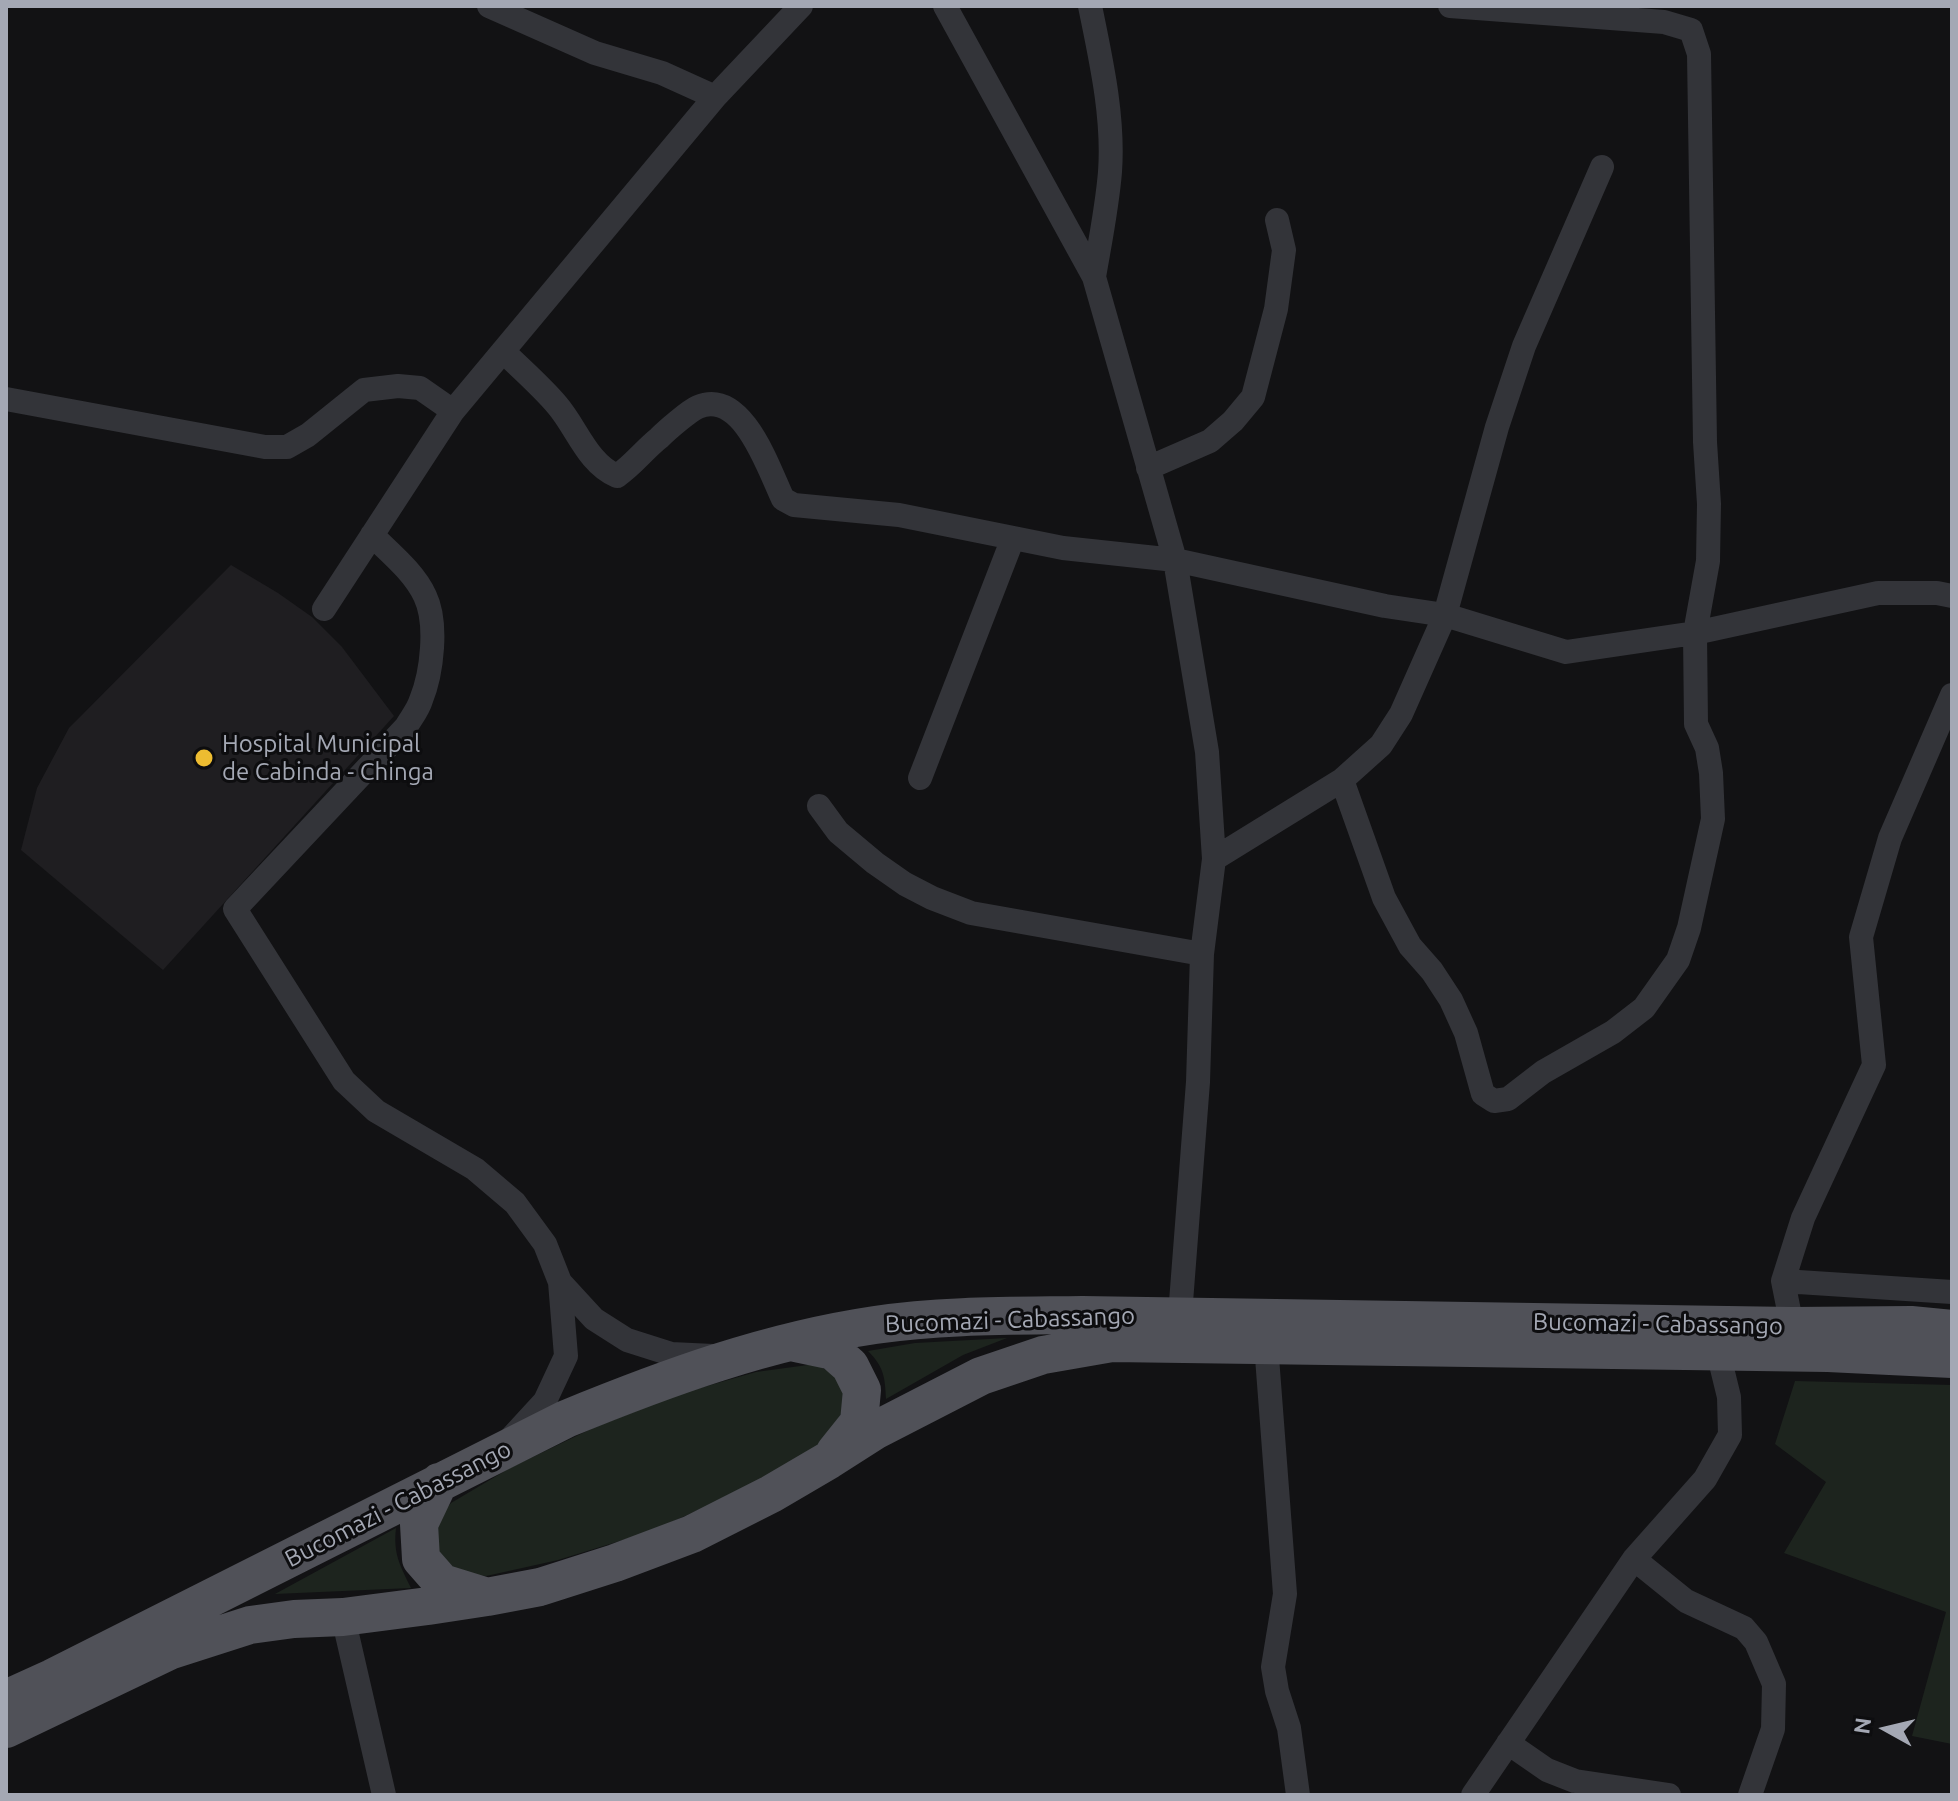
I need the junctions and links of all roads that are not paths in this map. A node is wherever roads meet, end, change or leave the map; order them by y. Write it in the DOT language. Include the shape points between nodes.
graph roads {
  1 [pos="489,6"];
  2 [pos="801,6"];
  3 [pos="945,6"];
  4 [pos="1090,6"];
  5 [pos="1450,6"];
  6 [pos="1479,8"];
  7 [pos="715,97"];
  8 [pos="1602,167"];
  9 [pos="1277,220"];
  10 [pos="1094,277"];
  11 [pos="503,351"];
  12 [pos="6,399"];
  13 [pos="453,411"];
  14 [pos="1148,468"];
  15 [pos="372,535"];
  16 [pos="1013,538"];
  17 [pos="1175,560"];
  18 [pos="1952,596"];
  19 [pos="324,609"];
  20 [pos="1445,615"];
  21 [pos="1695,633"];
  22 [pos="1952,695"];
  23 [pos="920,778"];
  24 [pos="1342,780"];
  25 [pos="819,806"];
  26 [pos="1214,859"];
  27 [pos="1202,954"];
  28 [pos="1783,1281"];
  29 [pos="560,1282"];
  30 [pos="1952,1292"];
  31 [pos="1180,1315"];
  32 [pos="1792,1326"];
  33 [pos="1952,1329"];
  34 [pos="792,1342"];
  35 [pos="1266,1344"];
  36 [pos="1718,1352"];
  37 [pos="731,1357"];
  38 [pos="1952,1359"];
  39 [pos="498,1453"];
  40 [pos="829,1460"];
  41 [pos="439,1482"];
  42 [pos="1634,1559"];
  43 [pos="487,1597"];
  44 [pos="343,1617"];
  45 [pos="6,1699"];
  46 [pos="6,1729"];
  47 [pos="1508,1743"];
  48 [pos="384,1795"];
  49 [pos="1298,1795"];
  50 [pos="1473,1795"];
  51 [pos="1669,1795"];
  52 [pos="1750,1795"];
  1 -- 7 [label="street" via="595,53 662,73"];
  2 -- 7 [label="street"];
  3 -- 10 [label="street"];
  4 -- 10 [label="street" via="1105,84 1110,169"];
  5 -- 6 [label="street"];
  6 -- 21 [label="street" via="1664,22 1691,30 1699,54 1709,504 1708,561"];
  7 -- 11 [label="street"];
  8 -- 20 [label="street" via="1524,346"];
  9 -- 14 [label="street" via="1284,250 1276,309 1253,397 1210,441"];
  10 -- 14 [label="street"];
  11 -- 13 [label="street"];
  11 -- 16 [label="street" via="558,405 592,457 617,476 698,407 715,404 752,431 783,499 794,505 899,515"];
  12 -- 13 [label="street" via="265,447 287,447 308,435 364,390 420,388"];
  13 -- 15 [label="street"];
  14 -- 17 [label="street"];
  15 -- 19 [label="street"];
  15 -- 29 [label="street" via="425,596 432,649 420,704 406,727 235,909 344,1081 376,1111 475,1169 515,1203 545,1244"];
  16 -- 17 [label="street"];
  16 -- 23 [label="street"];
  17 -- 20 [label="street"];
  17 -- 26 [label="street" via="1207,752"];
  18 -- 21 [label="street" via="1878,593"];
  20 -- 21 [label="street" via="1566,652"];
  20 -- 24 [label="street" via="1401,714 1381,745"];
  21 -- 24 [label="street" via="1696,724 1707,748 1713,819 1678,960 1644,1008 1508,1099 1494,1101 1483,1094 1451,1000 1410,946 1384,898"];
  22 -- 28 [label="street" via="1890,838 1861,937 1874,1065 1803,1218"];
  24 -- 26 [label="street"];
  25 -- 27 [label="street" via="838,832 875,863 918,891 971,913"];
  26 -- 27 [label="street"];
  27 -- 31 [label="street"];
  28 -- 30 [label="street"];
  28 -- 32 [label="street"];
  29 -- 37 [label="street" via="594,1319 627,1340 671,1354"];
  29 -- 39 [label="street" via="566,1356 545,1401"];
  31 -- 32 [label="main road, Bucomazi - Cabassango"];
  31 -- 34 [label="main road, Bucomazi - Cabassango" via="976,1316 875,1325"];
  32 -- 33 [label="main road, Bucomazi - Cabassango"];
  34 -- 37 [label="main road, Bucomazi - Cabassango"];
  34 -- 40 [label="main road" via="833,1351 850,1366 862,1390 859,1422"];
  35 -- 36 [label="main road, Bucomazi - Cabassango"];
  35 -- 40 [label="main road, Bucomazi - Cabassango" via="1112,1343 1043,1355 981,1376"];
  35 -- 49 [label="street" via="1285,1594 1273,1667 1289,1728"];
  36 -- 38 [label="main road, Bucomazi - Cabassango"];
  36 -- 42 [label="street" via="1729,1397 1730,1435 1705,1479"];
  37 -- 39 [label="main road, Bucomazi - Cabassango" via="621,1396"];
  39 -- 41 [label="main road, Bucomazi - Cabassango"];
  40 -- 43 [label="main road, Bucomazi - Cabassango" via="692,1534 555,1582"];
  41 -- 43 [label="main road" via="419,1524 421,1559 442,1583"];
  41 -- 45 [label="main road, Bucomazi - Cabassango"];
  42 -- 47 [label="street"];
  42 -- 52 [label="street" via="1686,1601 1744,1628 1756,1642 1774,1684 1773,1729"];
  43 -- 44 [label="main road, Bucomazi - Cabassango"];
  44 -- 46 [label="main road, Bucomazi - Cabassango" via="250,1625 211,1636"];
  44 -- 48 [label="street"];
  47 -- 50 [label="street"];
  47 -- 51 [label="street" via="1547,1770 1575,1781"];
}
